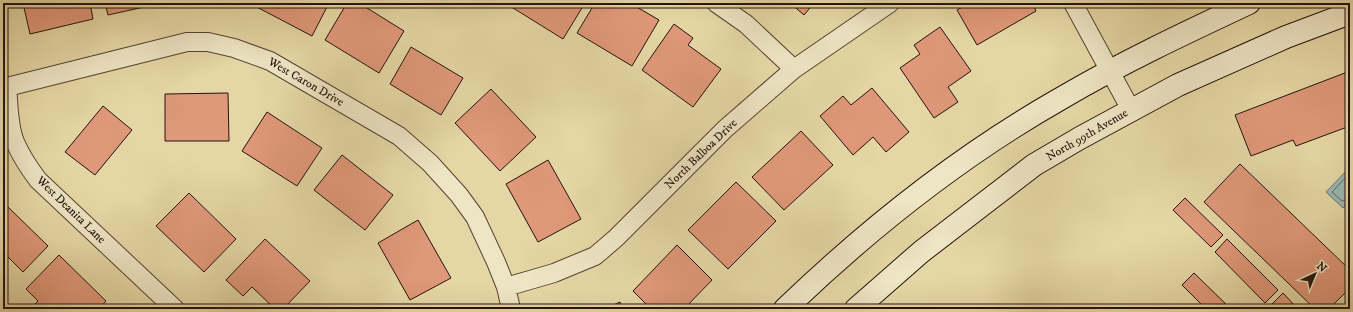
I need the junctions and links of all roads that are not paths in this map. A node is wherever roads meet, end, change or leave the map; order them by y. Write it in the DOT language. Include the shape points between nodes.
graph roads {
  1 [pos="716,3"];
  2 [pos="890,3"];
  3 [pos="1073,3"];
  4 [pos="1249,3"];
  5 [pos="1350,13"];
  6 [pos="794,69"];
  7 [pos="1110,71"];
  8 [pos="5,87"];
  9 [pos="1131,110"];
  10 [pos="506,288"];
  11 [pos="176,309"];
  12 [pos="511,309"];
  13 [pos="785,309"];
  14 [pos="856,309"];
  1 -- 6 [label="street" via="746,24"];
  2 -- 6 [label="street, North Balboa Drive"];
  3 -- 7 [label="street"];
  4 -- 7 [label="main road"];
  5 -- 9 [label="main road, North 99th Avenue" via="1286,37 1178,85"];
  6 -- 10 [label="street, North Balboa Drive" via="725,129 595,256 554,273"];
  7 -- 9 [label="street"];
  7 -- 13 [label="main road" via="1010,130 900,207 818,277"];
  8 -- 10 [label="street, West Caron Drive" via="187,42 208,42 270,61 399,136 430,163 475,217"];
  8 -- 11 [label="street, West Deanita Lane" via="15,141 25,162 38,180"];
  9 -- 14 [label="main road, North 99th Avenue" via="1034,166 921,252"];
  10 -- 12 [label="street, West Caron Drive"];
}
